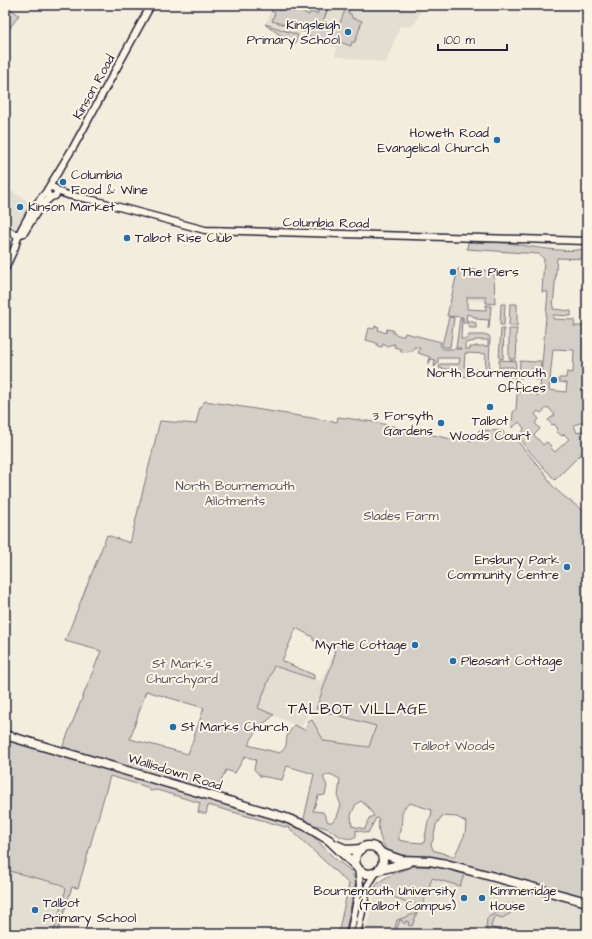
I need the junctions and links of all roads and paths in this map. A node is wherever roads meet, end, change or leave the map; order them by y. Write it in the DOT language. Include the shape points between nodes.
graph roads {
  1 [pos="151,5"];
  2 [pos="52,192"];
  3 [pos="5,229"];
  4 [pos="18,236"];
  5 [pos="587,241"];
  6 [pos="5,269"];
  7 [pos="5,735"];
  8 [pos="334,844"];
  9 [pos="361,849"];
  10 [pos="381,853"];
  11 [pos="413,862"];
  12 [pos="358,868"];
  13 [pos="378,870"];
  14 [pos="587,902"];
  15 [pos="350,934"];
  16 [pos="357,934"];
  1 -- 2 [label="street, Kinson Road" via="55,179"];
  2 -- 4 [label="street" via="33,208"];
  2 -- 5 [label="street, Columbia Road" via="93,200 205,230"];
  3 -- 4 [label="street"];
  4 -- 6 [label="street"];
  7 -- 8 [label="main road, Wallisdown Road" via="283,817 313,830"];
  8 -- 9 [label="main road, Wallisdown Road" via="348,850"];
  8 -- 12 [label="main road, Wallisdown Road"];
  9 -- 10 [label="main road" via="371,846"];
  9 -- 12 [label="main road" via="356,857"];
  10 -- 11 [label="main road"];
  10 -- 13 [label="main road" via="383,862"];
  11 -- 13 [label="main road"];
  11 -- 14 [label="main road" via="430,861 446,864"];
  12 -- 13 [label="main road" via="367,874"];
  12 -- 15 [label="street" via="360,885"];
  13 -- 16 [label="street" via="368,885"];
}
